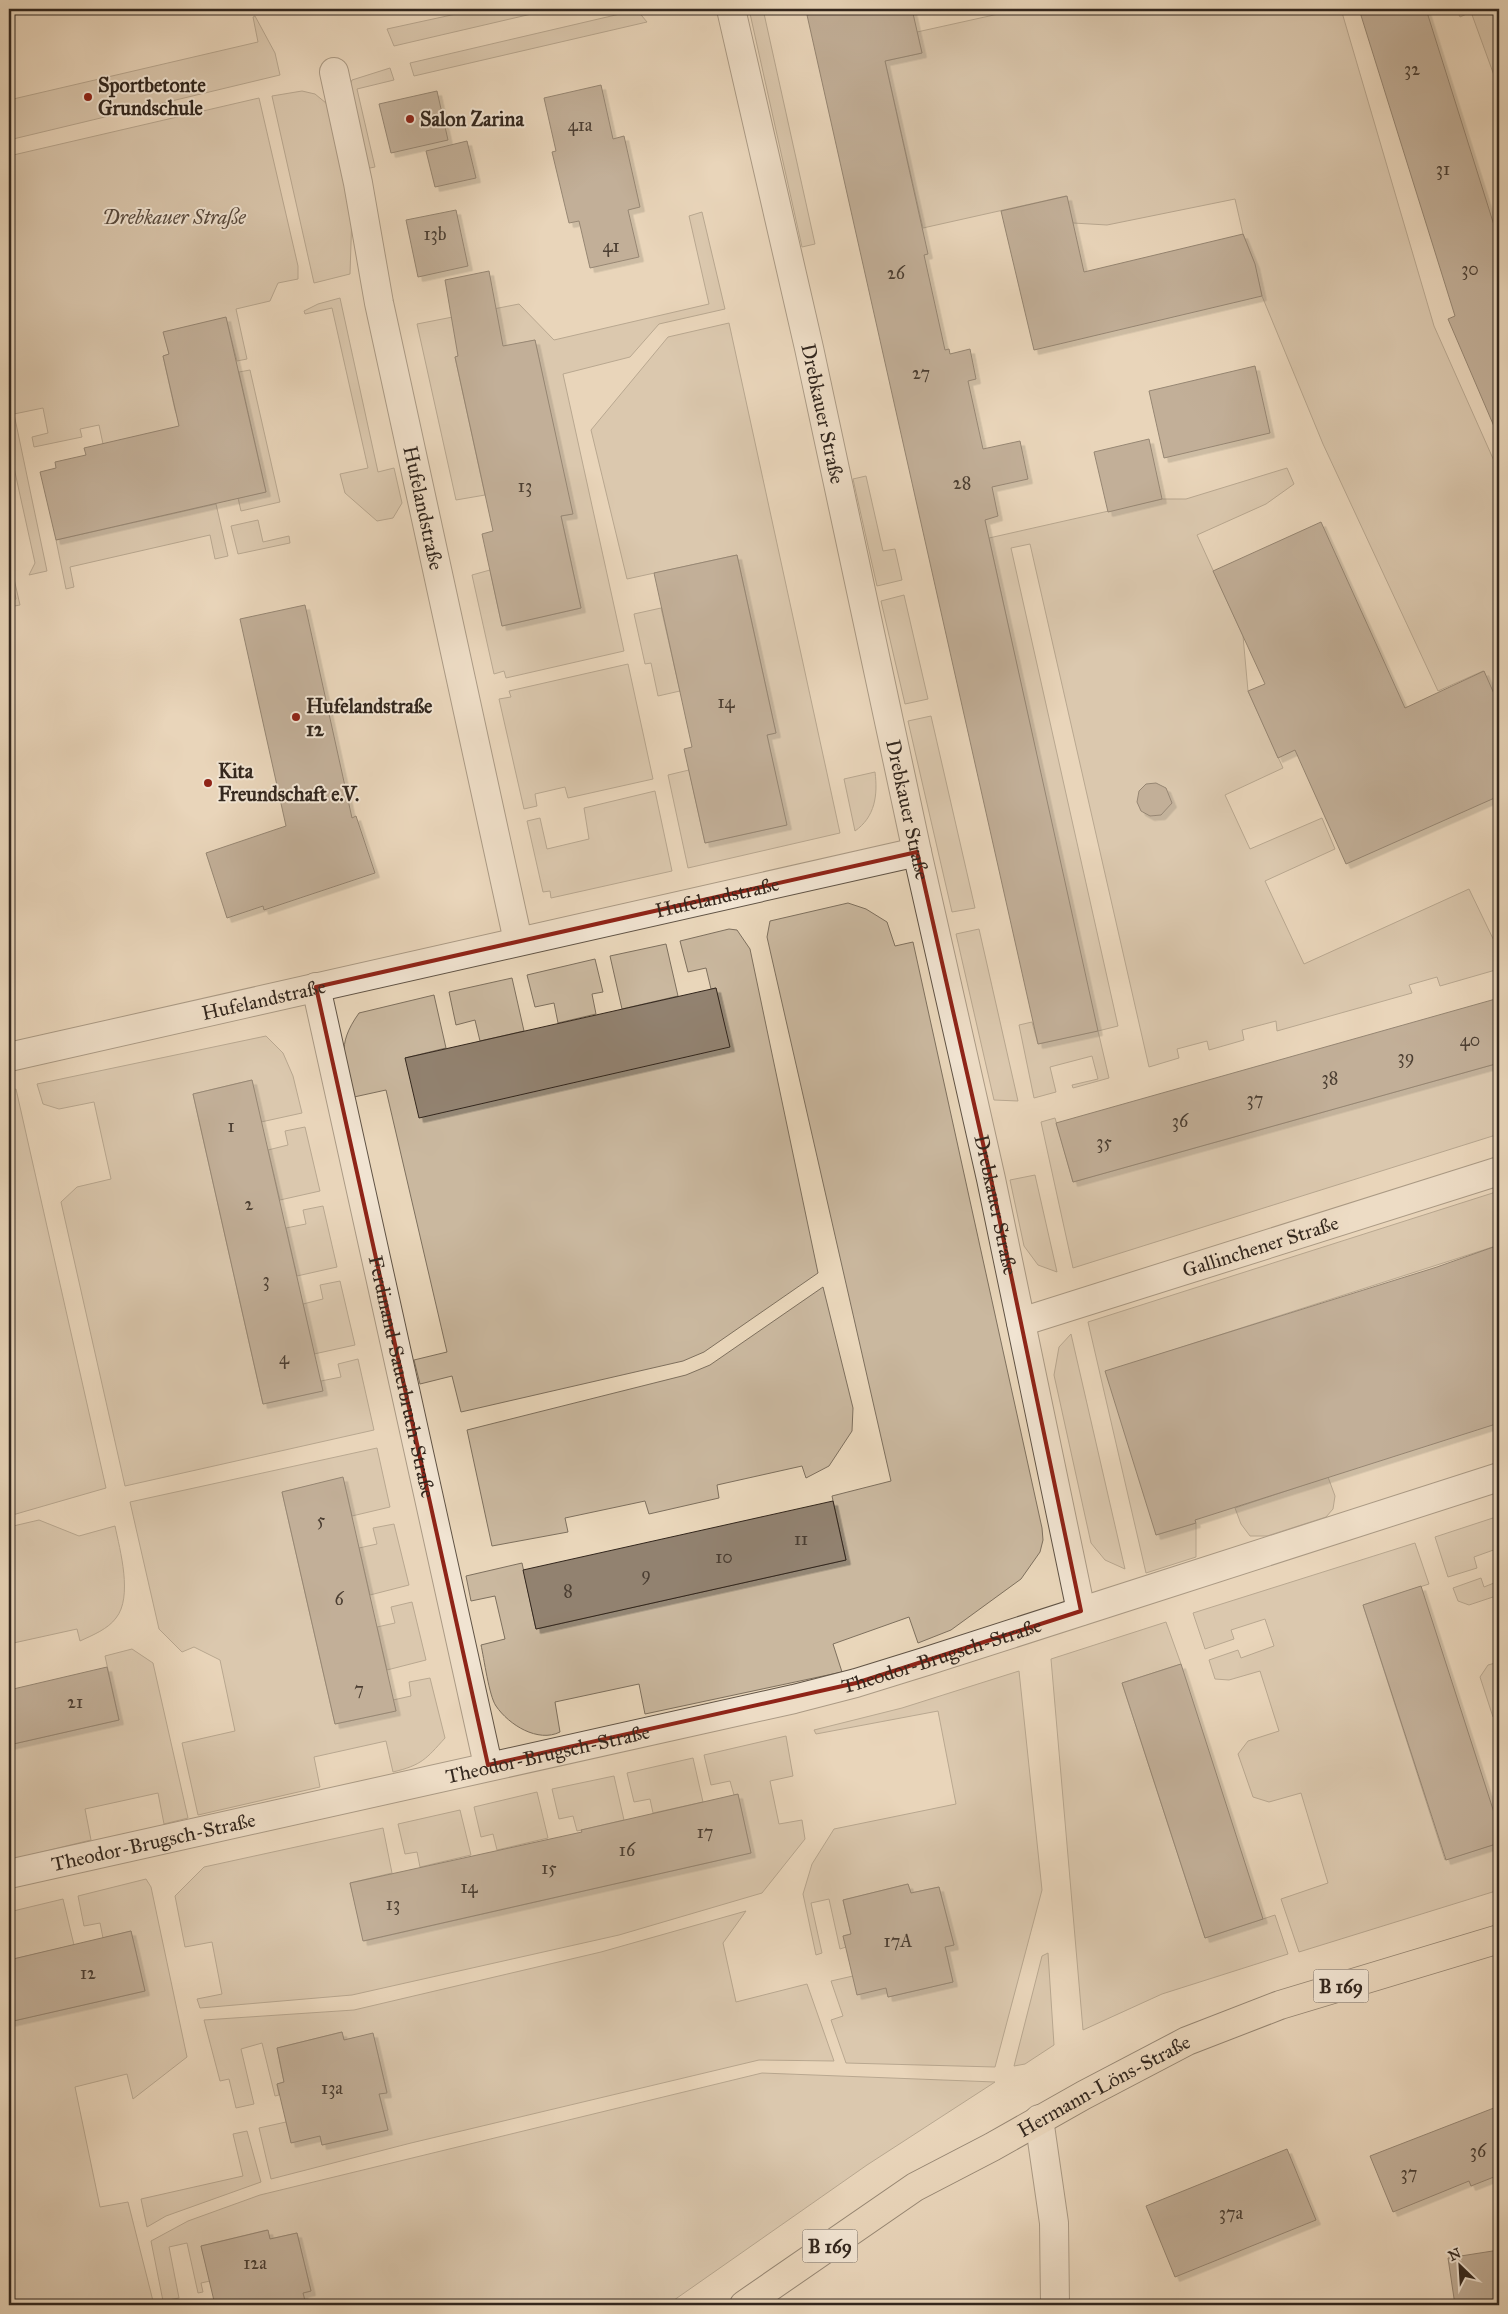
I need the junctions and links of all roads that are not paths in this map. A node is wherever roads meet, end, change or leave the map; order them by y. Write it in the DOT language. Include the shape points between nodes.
graph roads {
  1 [pos="731,9"];
  2 [pos="334,72"];
  3 [pos="917,852"];
  4 [pos="518,941"];
  5 [pos="316,988"];
  6 [pos="9,1057"];
  7 [pos="1499,1171"];
  8 [pos="1021,1322"];
  9 [pos="1499,1477"];
  10 [pos="1080,1611"];
  11 [pos="488,1765"];
  12 [pos="9,1874"];
  13 [pos="1499,1939"];
  14 [pos="1039,2119"];
  15 [pos="744,2305"];
  16 [pos="1055,2305"];
  1 -- 3 [label="street, Drebkauer Straße" via="809,348"];
  2 -- 4 [label="street, Hufelandstraße" via="364,211 374,279"];
  3 -- 4 [label="street, Hufelandstraße"];
  3 -- 8 [label="street, Drebkauer Straße"];
  4 -- 5 [label="street, Hufelandstraße"];
  5 -- 6 [label="street, Hufelandstraße"];
  5 -- 11 [label="street, Ferdinand-Sauerbruch-Straße"];
  7 -- 8 [label="street, Gallinchener Straße"];
  8 -- 10 [label="street, Drebkauer Straße"];
  9 -- 10 [label="street"];
  10 -- 11 [label="street, Theodor-Brugsch-Straße" via="856,1683"];
  11 -- 12 [label="street, Theodor-Brugsch-Straße"];
  13 -- 14 [label="main road, Hermann-Löns-Straße / B 169" via="1280,2005 1186,2042"];
  14 -- 15 [label="main road, Hermann-Löns-Straße / B 169" via="992,2148 916,2187"];
  14 -- 16 [label="street" via="1054,2223"];
}
